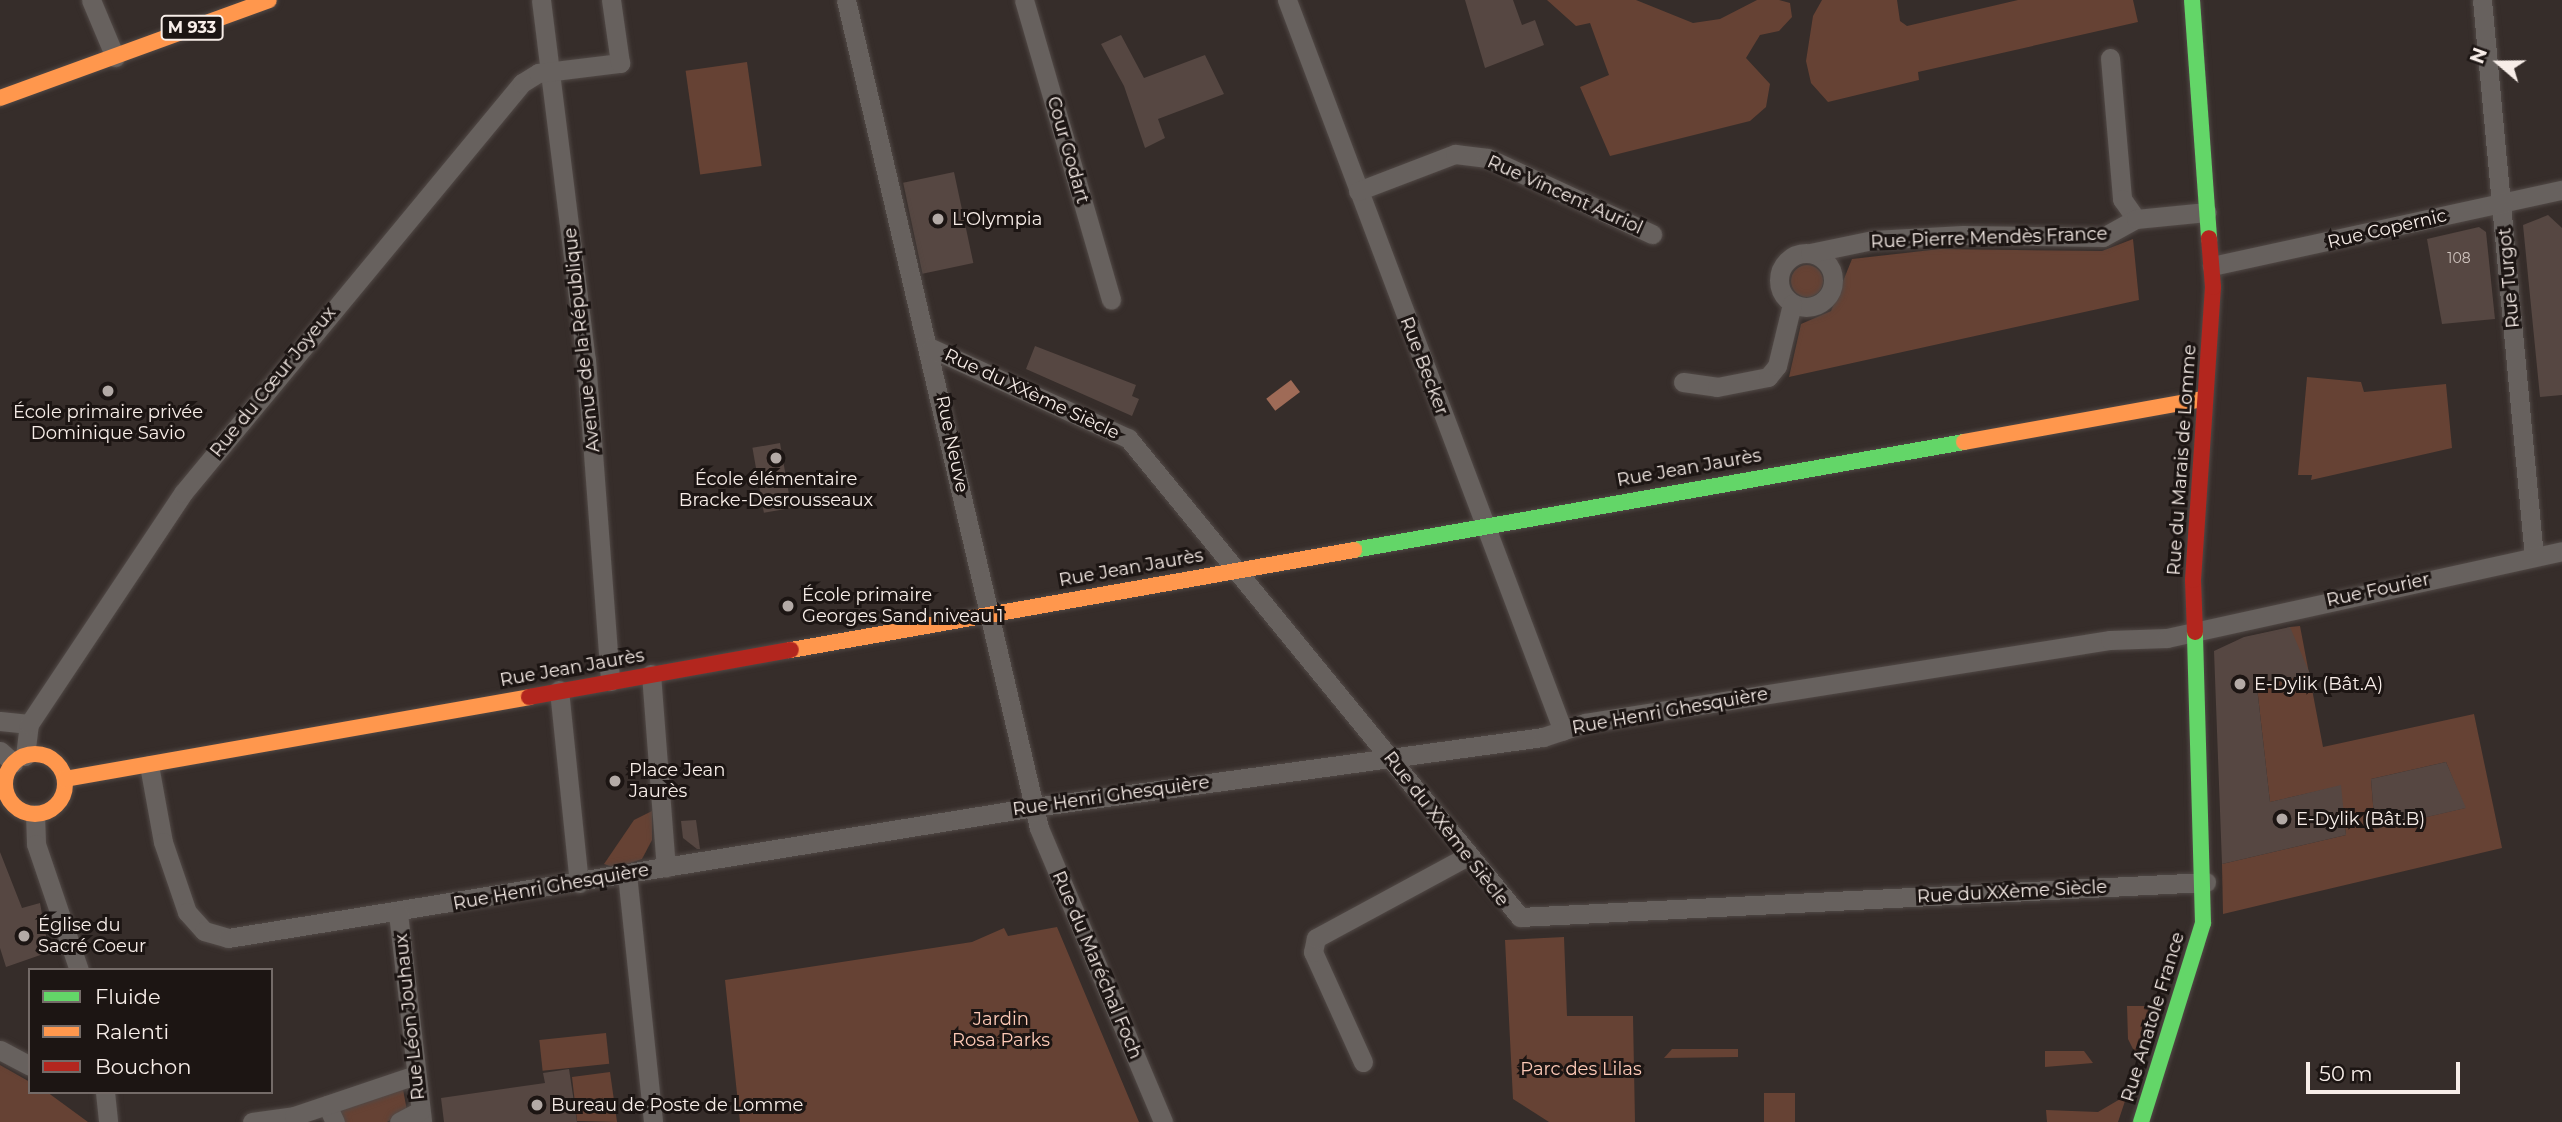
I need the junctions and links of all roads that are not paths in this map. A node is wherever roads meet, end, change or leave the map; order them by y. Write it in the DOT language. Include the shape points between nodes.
graph roads {
  1 [pos="91,0"];
  2 [pos="268,0"];
  3 [pos="541,0"];
  4 [pos="611,0"];
  5 [pos="846,0"];
  6 [pos="1024,0"];
  7 [pos="1287,0"];
  8 [pos="2192,0"];
  9 [pos="2482,0"];
  10 [pos="115,57"];
  11 [pos="2110,58"];
  12 [pos="550,72"];
  13 [pos="0,99"];
  14 [pos="2562,190"];
  15 [pos="1357,191"];
  16 [pos="2502,203"];
  17 [pos="2207,212"];
  18 [pos="2136,219"];
  19 [pos="1652,234"];
  20 [pos="1810,253"];
  21 [pos="2212,265"];
  22 [pos="1111,300"];
  23 [pos="1792,304"];
  24 [pos="931,348"];
  25 [pos="1683,382"];
  26 [pos="2204,399"];
  27 [pos="1484,524"];
  28 [pos="2562,551"];
  29 [pos="2534,557"];
  30 [pos="1238,569"];
  31 [pos="989,613"];
  32 [pos="2195,632"];
  33 [pos="651,674"];
  34 [pos="610,681"];
  35 [pos="559,690"];
  36 [pos="0,721"];
  37 [pos="29,724"];
  38 [pos="1563,731"];
  39 [pos="1388,756"];
  40 [pos="13,757"];
  41 [pos="149,765"];
  42 [pos="65,779"];
  43 [pos="3,791"];
  44 [pos="1034,807"];
  45 [pos="35,814"];
  46 [pos="1466,857"];
  47 [pos="666,867"];
  48 [pos="627,874"];
  49 [pos="2206,882"];
  50 [pos="579,883"];
  51 [pos="398,913"];
  52 [pos="2203,923"];
  53 [pos="78,968"];
  54 [pos="0,1050"];
  55 [pos="1363,1062"];
  56 [pos="28,1065"];
  57 [pos="416,1075"];
  58 [pos="105,1094"];
  59 [pos="331,1113"];
  60 [pos="421,1116"];
  61 [pos="108,1122"];
  62 [pos="252,1122"];
  63 [pos="398,1122"];
  64 [pos="653,1122"];
  65 [pos="1163,1122"];
  66 [pos="2141,1122"];
  1 -- 10 [label="street"];
  2 -- 10 [label="street, M 933"];
  3 -- 12 [label="street, Avenue de la République"];
  4 -- 12 [label="street, Rue du Cœur Joyeux" via="620,63"];
  5 -- 24 [label="street, Rue Neuve" via="913,301"];
  6 -- 22 [label="street, Cour Godart"];
  7 -- 15 [label="street, Rue Becker"];
  8 -- 17 [label="street, Rue du Marais de Lomme"];
  9 -- 16 [label="street, Rue Turgot"];
  10 -- 13 [label="street, M 933"];
  11 -- 18 [label="street" via="2122,199"];
  12 -- 34 [label="street, Avenue de la République" via="589,387"];
  12 -- 37 [label="street, Rue du Cœur Joyeux" via="522,83 194,477"];
  14 -- 16 [label="street, Rue Copernic"];
  15 -- 19 [label="street, Rue Vincent Auriol" via="1455,153 1488,158"];
  15 -- 27 [label="street, Rue Becker"];
  16 -- 21 [label="street, Rue Copernic"];
  16 -- 29 [label="street, Rue Turgot"];
  17 -- 18 [label="street, Rue Pierre Mendès France"];
  17 -- 21 [label="street, Rue du Marais de Lomme"];
  18 -- 20 [label="street, Rue Pierre Mendès France" via="2103,237 1950,235 1872,240"];
  20 -- 23 [label="street, Rue Pierre Mendès France" via="1792,257 1780,271 1780,290"];
  20 -- 23 [label="street" via="1825,261 1833,285 1818,305"];
  21 -- 26 [label="street, Rue du Marais de Lomme"];
  23 -- 25 [label="street" via="1777,366 1769,377 1717,387"];
  24 -- 30 [label="street, Rue du XXème Siècle" via="1128,438"];
  24 -- 31 [label="street, Rue Neuve"];
  26 -- 27 [label="street, Rue Jean Jaurès"];
  26 -- 32 [label="street, Rue du Marais de Lomme" via="2194,527"];
  27 -- 30 [label="street, Rue Jean Jaurès"];
  27 -- 38 [label="street, Rue Becker"];
  28 -- 29 [label="street, Rue Fourier"];
  29 -- 32 [label="street, Rue Fourier"];
  30 -- 31 [label="street, Rue Jean Jaurès"];
  30 -- 39 [label="street, Rue du XXème Siècle"];
  31 -- 33 [label="street, Rue Jean Jaurès"];
  31 -- 44 [label="street, Rue Neuve"];
  32 -- 38 [label="street, Rue Henri Ghesquière" via="2096,642 1585,723"];
  32 -- 49 [label="street, Rue du Marais de Lomme"];
  33 -- 34 [label="street, Rue Jean Jaurès"];
  33 -- 47 [label="street"];
  34 -- 35 [label="street, Rue Jean Jaurès"];
  35 -- 41 [label="street, Rue Jean Jaurès"];
  35 -- 50 [label="street"];
  36 -- 37 [label="street"];
  37 -- 40 [label="street, Rue du Cœur Joyeux"];
  38 -- 39 [label="street, Rue Henri Ghesquière"];
  39 -- 44 [label="street, Rue Henri Ghesquière"];
  39 -- 46 [label="street, Rue du XXème Siècle"];
  40 -- 42 [label="street" via="51,758"];
  40 -- 43 [label="street"];
  41 -- 42 [label="street, Rue Jean Jaurès"];
  41 -- 51 [label="street, Rue Henri Ghesquière" via="183,904 204,931 228,938"];
  42 -- 45 [label="street" via="59,801"];
  43 -- 45 [label="street" via="17,807"];
  44 -- 47 [label="street, Rue Henri Ghesquière"];
  44 -- 65 [label="street, Rue du Maréchal Foch"];
  45 -- 53 [label="street" via="36,844"];
  46 -- 49 [label="street, Rue du XXème Siècle" via="1513,913 1529,919"];
  46 -- 55 [label="street" via="1316,938 1313,952"];
  47 -- 48 [label="street, Rue Henri Ghesquière"];
  48 -- 50 [label="street, Rue Henri Ghesquière"];
  48 -- 64 [label="street"];
  49 -- 52 [label="street, Rue du Marais de Lomme"];
  50 -- 51 [label="street, Rue Henri Ghesquière"];
  51 -- 57 [label="street, Rue Léon Jouhaux"];
  52 -- 66 [label="street, Rue Anatole France"];
  54 -- 56 [label="street"];
  57 -- 59 [label="street"];
  57 -- 60 [label="street, Rue Léon Jouhaux"];
  58 -- 61 [label="street"];
  59 -- 62 [label="street"];
  60 -- 63 [label="street"];
}
